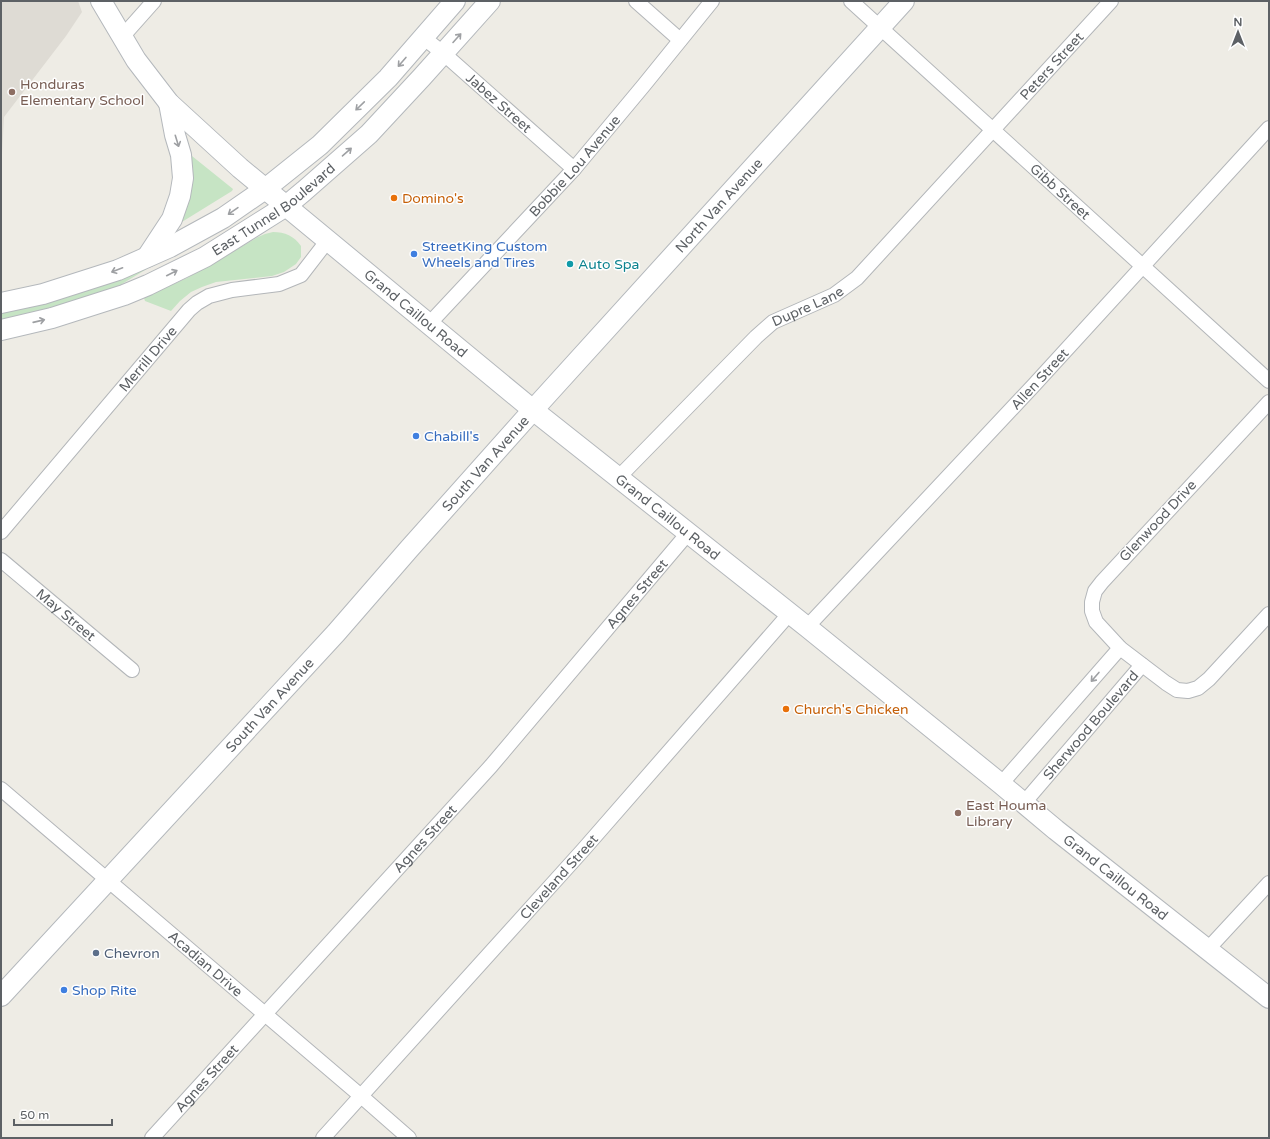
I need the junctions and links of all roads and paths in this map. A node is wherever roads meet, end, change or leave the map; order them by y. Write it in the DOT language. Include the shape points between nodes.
graph roads {
  1 [pos="101,1"];
  2 [pos="154,1"];
  3 [pos="456,1"];
  4 [pos="490,1"];
  5 [pos="636,1"];
  6 [pos="712,1"];
  7 [pos="851,1"];
  8 [pos="904,1"];
  9 [pos="1111,1"];
  10 [pos="880,28"];
  11 [pos="122,37"];
  12 [pos="424,38"];
  13 [pos="680,40"];
  14 [pos="443,54"];
  15 [pos="169,103"];
  16 [pos="1269,128"];
  17 [pos="993,131"];
  18 [pos="574,169"];
  19 [pos="265,189"];
  20 [pos="286,206"];
  21 [pos="328,240"];
  22 [pos="147,258"];
  23 [pos="1142,267"];
  24 [pos="1,303"];
  25 [pos="429,324"];
  26 [pos="1,330"];
  27 [pos="1269,381"];
  28 [pos="1269,402"];
  29 [pos="533,410"];
  30 [pos="618,478"];
  31 [pos="1,532"];
  32 [pos="689,532"];
  33 [pos="1,560"];
  34 [pos="790,613"];
  35 [pos="1269,614"];
  36 [pos="807,627"];
  37 [pos="1120,648"];
  38 [pos="1142,665"];
  39 [pos="132,670"];
  40 [pos="1001,784"];
  41 [pos="1,789"];
  42 [pos="1023,804"];
  43 [pos="108,881"];
  44 [pos="1269,883"];
  45 [pos="1207,950"];
  46 [pos="1,996"];
  47 [pos="1269,998"];
  48 [pos="266,1014"];
  49 [pos="361,1096"];
  50 [pos="152,1138"];
  51 [pos="323,1138"];
  52 [pos="409,1138"];
  1 -- 11 [label="main road, Grand Caillou Road"];
  2 -- 11 [label="street"];
  3 -- 12 [label="main road, East Tunnel Boulevard"];
  14 -- 4 [label="main road, East Tunnel Boulevard, one-way"];
  5 -- 13 [label="street"];
  6 -- 13 [label="street, Bobbie Lou Avenue"];
  7 -- 10 [label="street, Gibb Street"];
  8 -- 10 [label="main road, North Van Avenue"];
  9 -- 17 [label="street, Peters Street"];
  10 -- 17 [label="street, Gibb Street"];
  10 -- 29 [label="main road, North Van Avenue"];
  11 -- 15 [label="main road, Grand Caillou Road"];
  12 -- 14 [label="street, Jabez Street"];
  12 -- 19 [label="main road, East Tunnel Boulevard, one-way" via="388,78 320,145"];
  13 -- 18 [label="street, Bobbie Lou Avenue"];
  14 -- 18 [label="street, Jabez Street"];
  20 -- 14 [label="main road, East Tunnel Boulevard, one-way" via="369,134"];
  15 -- 19 [label="main road, Grand Caillou Road"];
  15 -- 22 [label="main road, one-way" via="181,156 183,178 172,219"];
  16 -- 23 [label="street, Allen Street"];
  17 -- 23 [label="street, Gibb Street"];
  17 -- 30 [label="street, Dupre Lane" via="857,278 834,295 773,322"];
  18 -- 25 [label="street, Bobbie Lou Avenue"];
  19 -- 20 [label="main road, Grand Caillou Road"];
  19 -- 22 [label="main road, East Tunnel Boulevard, one-way" via="223,218"];
  20 -- 21 [label="main road, Grand Caillou Road"];
  26 -- 20 [label="main road, East Tunnel Boulevard, one-way" via="52,318 148,285 204,257"];
  21 -- 25 [label="main road, Grand Caillou Road"];
  21 -- 31 [label="street, Merrill Drive" via="301,275 279,284 232,290 209,296 189,310"];
  22 -- 24 [label="main road, East Tunnel Boulevard, one-way" via="43,294"];
  23 -- 27 [label="street, Gibb Street"];
  23 -- 36 [label="street, Allen Street"];
  25 -- 29 [label="main road, Grand Caillou Road"];
  28 -- 37 [label="street, Glenwood Drive" via="1095,591 1092,611 1096,622"];
  29 -- 30 [label="main road, Grand Caillou Road"];
  29 -- 43 [label="main road, South Van Avenue" via="336,633"];
  30 -- 32 [label="main road, Grand Caillou Road"];
  32 -- 34 [label="main road, Grand Caillou Road"];
  32 -- 48 [label="street, Agnes Street" via="491,766"];
  33 -- 39 [label="street, May Street"];
  34 -- 36 [label="main road, Grand Caillou Road"];
  34 -- 49 [label="street, Cleveland Street" via="583,850"];
  35 -- 38 [label="street, Glenwood Drive" via="1198,688 1188,691 1176,690"];
  36 -- 40 [label="main road, Grand Caillou Road"];
  37 -- 38 [label="street, Glenwood Drive"];
  37 -- 40 [label="street, Sherwood Boulevard, one-way"];
  38 -- 42 [label="street, Sherwood Boulevard"];
  40 -- 42 [label="main road, Grand Caillou Road"];
  41 -- 43 [label="street, Acadian Drive"];
  42 -- 45 [label="main road, Grand Caillou Road"];
  43 -- 46 [label="main road, South Van Avenue"];
  43 -- 48 [label="street, Acadian Drive"];
  44 -- 45 [label="street"];
  45 -- 47 [label="main road, Grand Caillou Road"];
  48 -- 49 [label="street, Acadian Drive"];
  48 -- 50 [label="street, Agnes Street"];
  49 -- 51 [label="street, Cleveland Street"];
  49 -- 52 [label="street, Acadian Drive"];
}
